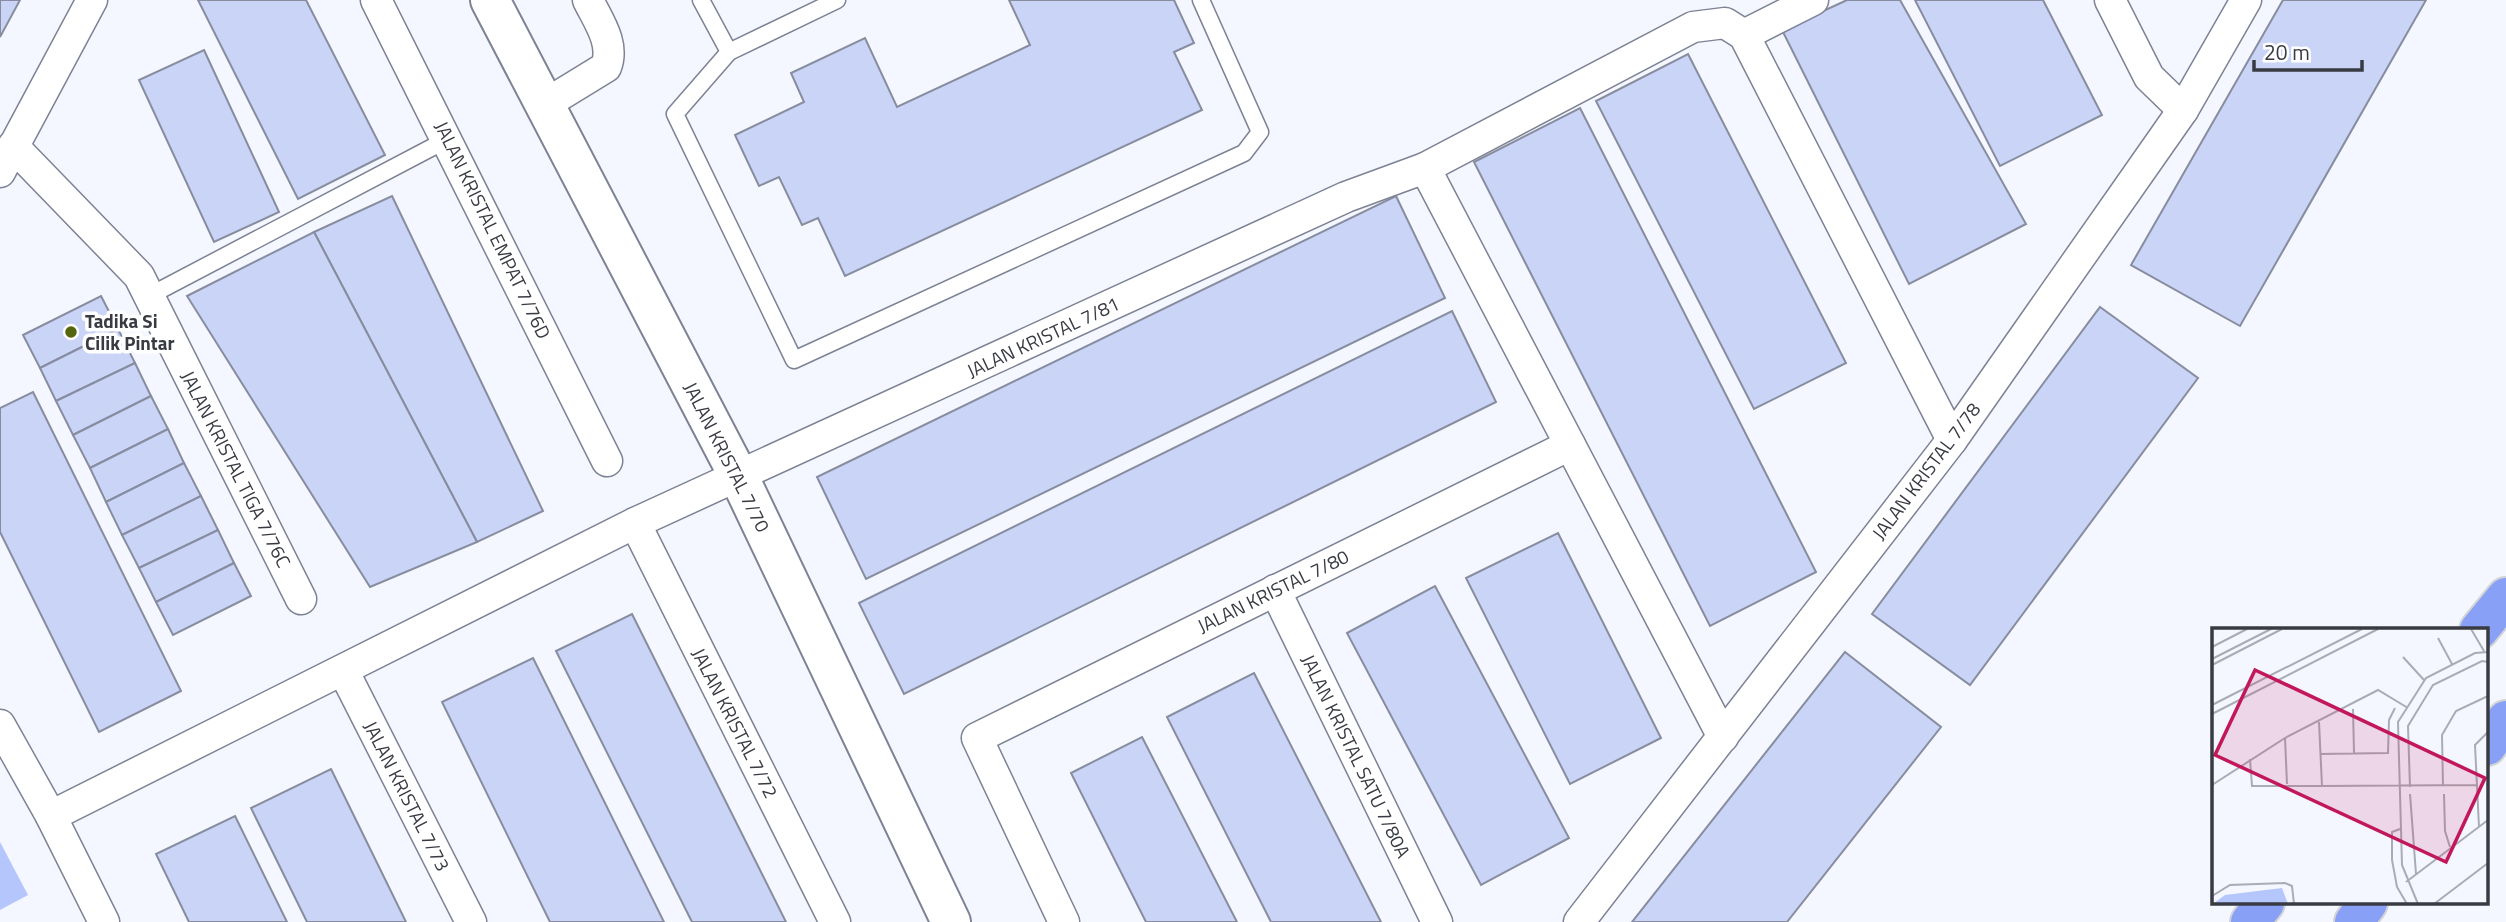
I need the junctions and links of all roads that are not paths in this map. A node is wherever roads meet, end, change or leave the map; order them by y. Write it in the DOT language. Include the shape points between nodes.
graph roads {
  1 [pos="92,0"];
  2 [pos="376,0"];
  3 [pos="490,0"];
  4 [pos="588,0"];
  5 [pos="702,0"];
  6 [pos="836,0"];
  7 [pos="1201,0"];
  8 [pos="1813,0"];
  9 [pos="2110,0"];
  10 [pos="2246,0"];
  11 [pos="1744,35"];
  12 [pos="729,52"];
  13 [pos="544,105"];
  14 [pos="2183,110"];
  15 [pos="448,139"];
  16 [pos="7,159"];
  17 [pos="1425,168"];
  18 [pos="149,296"];
  19 [pos="1952,440"];
  20 [pos="1570,446"];
  21 [pos="607,461"];
  22 [pos="739,477"];
  23 [pos="635,523"];
  24 [pos="1275,590"];
  25 [pos="2506,597"];
  26 [pos="301,599"];
  27 [pos="2481,628"];
  28 [pos="343,670"];
  29 [pos="2506,720"];
  30 [pos="0,725"];
  31 [pos="1723,737"];
  32 [pos="2488,745"];
  33 [pos="51,816"];
  34 [pos="2264,904"];
  35 [pos="2367,904"];
  36 [pos="104,922"];
  37 [pos="471,922"];
  38 [pos="835,922"];
  39 [pos="951,922"];
  40 [pos="1064,922"];
  41 [pos="1437,922"];
  42 [pos="1579,922"];
  43 [pos="2250,922"];
  44 [pos="2354,922"];
  1 -- 16 [label="street"];
  2 -- 15 [label="street, JALAN KRISTAL EMPAT 7/76D"];
  3 -- 13 [label="street, JALAN KRISTAL 7/70"];
  4 -- 13 [label="street" via="609,42 606,67"];
  5 -- 12 [label="lane"];
  6 -- 12 [label="lane"];
  7 -- 12 [label="lane" via="1260,132 1244,153 794,360 675,114"];
  8 -- 11 [label="street"];
  9 -- 14 [label="street" via="2149,77"];
  10 -- 14 [label="street, JALAN KRISTAL 7/78"];
  11 -- 17 [label="street, JALAN KRISTAL 7/81" via="1725,23 1693,27"];
  11 -- 19 [label="street"];
  13 -- 22 [label="street, JALAN KRISTAL 7/70"];
  14 -- 19 [label="street, JALAN KRISTAL 7/78"];
  15 -- 18 [label="lane"];
  15 -- 21 [label="street, JALAN KRISTAL EMPAT 7/76D"];
  16 -- 18 [label="street, JALAN KRISTAL TIGA 7/76C" via="139,276"];
  17 -- 20 [label="street"];
  17 -- 22 [label="street, JALAN KRISTAL 7/81" via="1346,197"];
  18 -- 26 [label="street, JALAN KRISTAL TIGA 7/76C"];
  19 -- 31 [label="street, JALAN KRISTAL 7/78"];
  20 -- 24 [label="street, JALAN KRISTAL 7/80"];
  20 -- 31 [label="street"];
  22 -- 23 [label="street, JALAN KRISTAL 7/81"];
  22 -- 39 [label="street, JALAN KRISTAL 7/70"];
  23 -- 28 [label="street, JALAN KRISTAL 7/81"];
  23 -- 38 [label="street, JALAN KRISTAL 7/72"];
  24 -- 40 [label="street, JALAN KRISTAL 7/80" via="977,738"];
  24 -- 41 [label="street, JALAN KRISTAL SATU 7/80A"];
  25 -- 27 [label="highway"];
  28 -- 33 [label="street, JALAN KRISTAL 7/81"];
  28 -- 37 [label="street, JALAN KRISTAL 7/73"];
  29 -- 32 [label="highway"];
  30 -- 33 [label="street"];
  31 -- 42 [label="street, JALAN KRISTAL 7/78"];
  33 -- 36 [label="street"];
  34 -- 43 [label="highway"];
  35 -- 44 [label="highway"];
}
